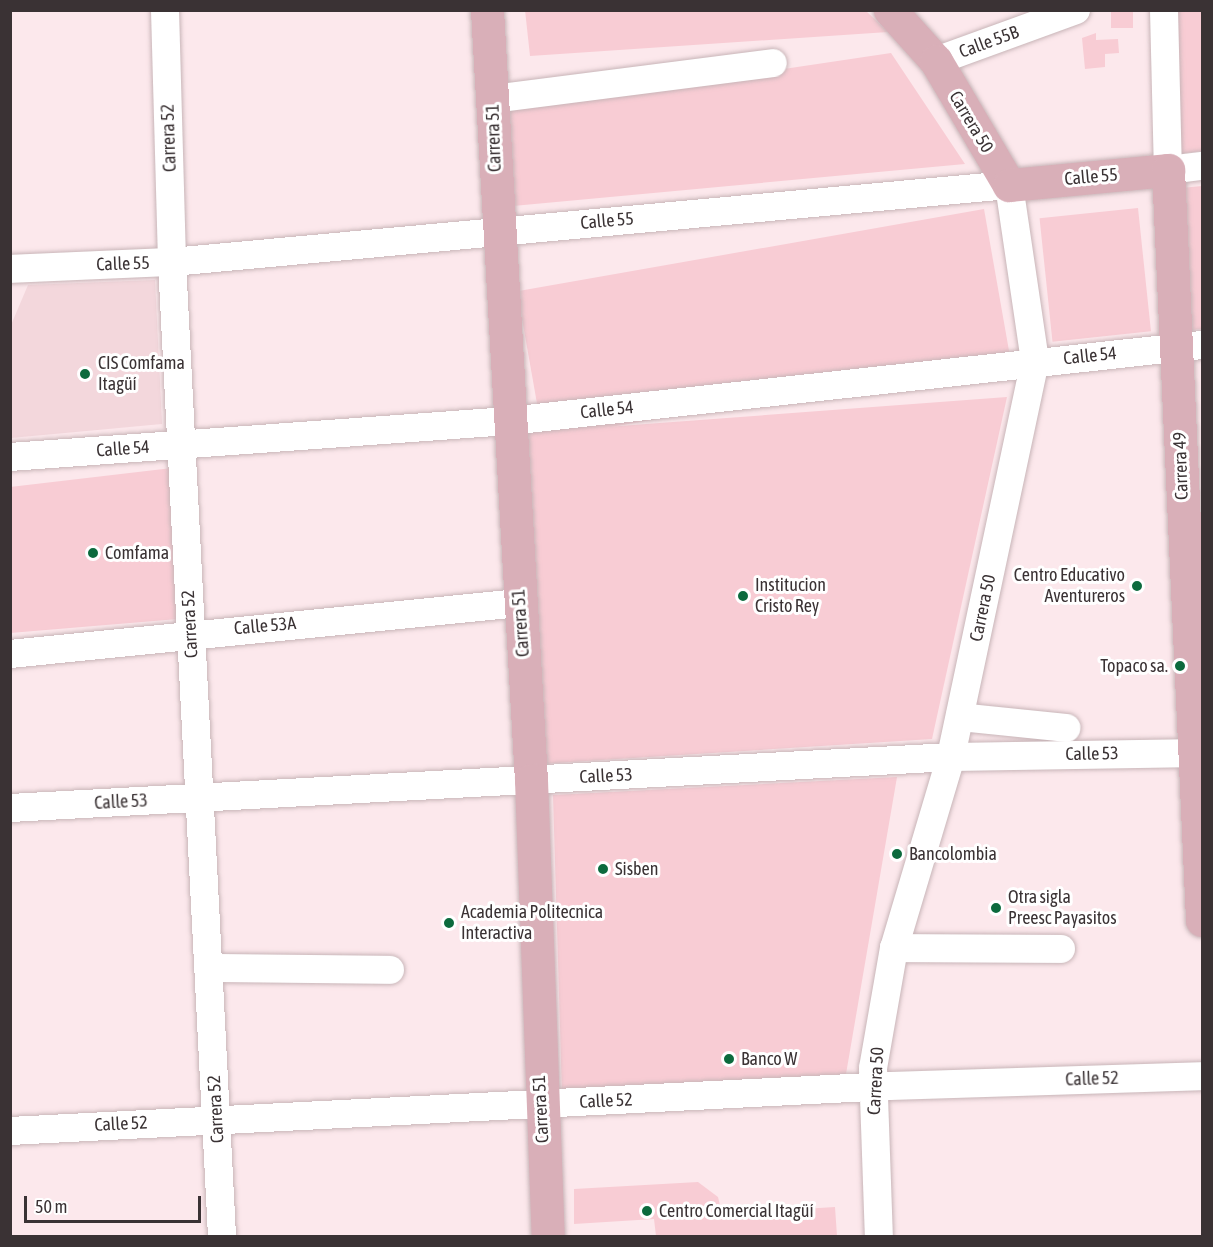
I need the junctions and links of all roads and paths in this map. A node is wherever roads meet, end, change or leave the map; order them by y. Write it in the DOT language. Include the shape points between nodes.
graph roads {
  1 [pos="165,10"];
  2 [pos="487,10"];
  3 [pos="890,10"];
  4 [pos="1076,10"];
  5 [pos="1164,10"];
  6 [pos="936,61"];
  7 [pos="773,63"];
  8 [pos="492,99"];
  9 [pos="1203,166"];
  10 [pos="1168,170"];
  11 [pos="1008,184"];
  12 [pos="497,232"];
  13 [pos="172,262"];
  14 [pos="10,269"];
  15 [pos="1190,346"];
  16 [pos="1035,361"];
  17 [pos="509,421"];
  18 [pos="182,444"];
  19 [pos="10,457"];
  20 [pos="1193,520"];
  21 [pos="519,603"];
  22 [pos="190,633"];
  23 [pos="10,654"];
  24 [pos="960,717"];
  25 [pos="1066,728"];
  26 [pos="1198,753"];
  27 [pos="951,757"];
  28 [pos="531,780"];
  29 [pos="199,797"];
  30 [pos="10,808"];
  31 [pos="1203,920"];
  32 [pos="894,948"];
  33 [pos="1061,950"];
  34 [pos="209,968"];
  35 [pos="390,970"];
  36 [pos="1203,1076"];
  37 [pos="872,1087"];
  38 [pos="540,1104"];
  39 [pos="216,1119"];
  40 [pos="10,1131"];
  41 [pos="222,1236"];
  42 [pos="548,1236"];
  43 [pos="879,1236"];
  1 -- 13 [label="street, Carrera 52"];
  2 -- 8 [label="main road, Carrera 51"];
  3 -- 6 [label="main road, Carrera 50"];
  4 -- 6 [label="street, Calle 55B"];
  5 -- 10 [label="street, Carrera 49"];
  6 -- 11 [label="main road, Carrera 50"];
  7 -- 8 [label="street"];
  8 -- 12 [label="main road, Carrera 51"];
  9 -- 10 [label="street, Calle 55"];
  10 -- 11 [label="main road, Calle 55"];
  10 -- 15 [label="main road, Carrera 49"];
  11 -- 12 [label="street, Calle 55"];
  11 -- 16 [label="street, Carrera 50"];
  12 -- 13 [label="street, Calle 55"];
  12 -- 17 [label="main road, Carrera 51"];
  13 -- 14 [label="street, Calle 55"];
  13 -- 18 [label="street, Carrera 52"];
  15 -- 16 [label="street, Calle 54"];
  15 -- 20 [label="main road, Carrera 49"];
  16 -- 17 [label="street, Calle 54"];
  16 -- 24 [label="street, Carrera 50"];
  17 -- 18 [label="street, Calle 54"];
  17 -- 21 [label="main road, Carrera 51"];
  18 -- 19 [label="street, Calle 54"];
  18 -- 22 [label="street, Carrera 52"];
  20 -- 26 [label="main road, Carrera 49"];
  21 -- 22 [label="street, Calle 53A"];
  21 -- 28 [label="main road, Carrera 51"];
  22 -- 23 [label="street, Calle 53A"];
  22 -- 29 [label="street, Carrera 52"];
  24 -- 25 [label="street"];
  24 -- 27 [label="street, Carrera 50"];
  26 -- 27 [label="street, Calle 53"];
  26 -- 31 [label="main road, Carrera 49"];
  27 -- 28 [label="street, Calle 53"];
  27 -- 32 [label="street, Carrera 50"];
  28 -- 29 [label="street, Calle 53"];
  28 -- 38 [label="main road, Carrera 51"];
  29 -- 30 [label="street, Calle 53"];
  29 -- 34 [label="street, Carrera 52"];
  32 -- 33 [label="street"];
  32 -- 37 [label="street, Carrera 50"];
  34 -- 35 [label="street"];
  34 -- 39 [label="street, Carrera 52"];
  36 -- 37 [label="street, Calle 52"];
  37 -- 38 [label="street, Calle 52"];
  37 -- 43 [label="street, Carrera 50"];
  38 -- 39 [label="street, Calle 52"];
  38 -- 42 [label="main road, Carrera 51"];
  39 -- 40 [label="street, Calle 52"];
  39 -- 41 [label="street, Carrera 52"];
}
